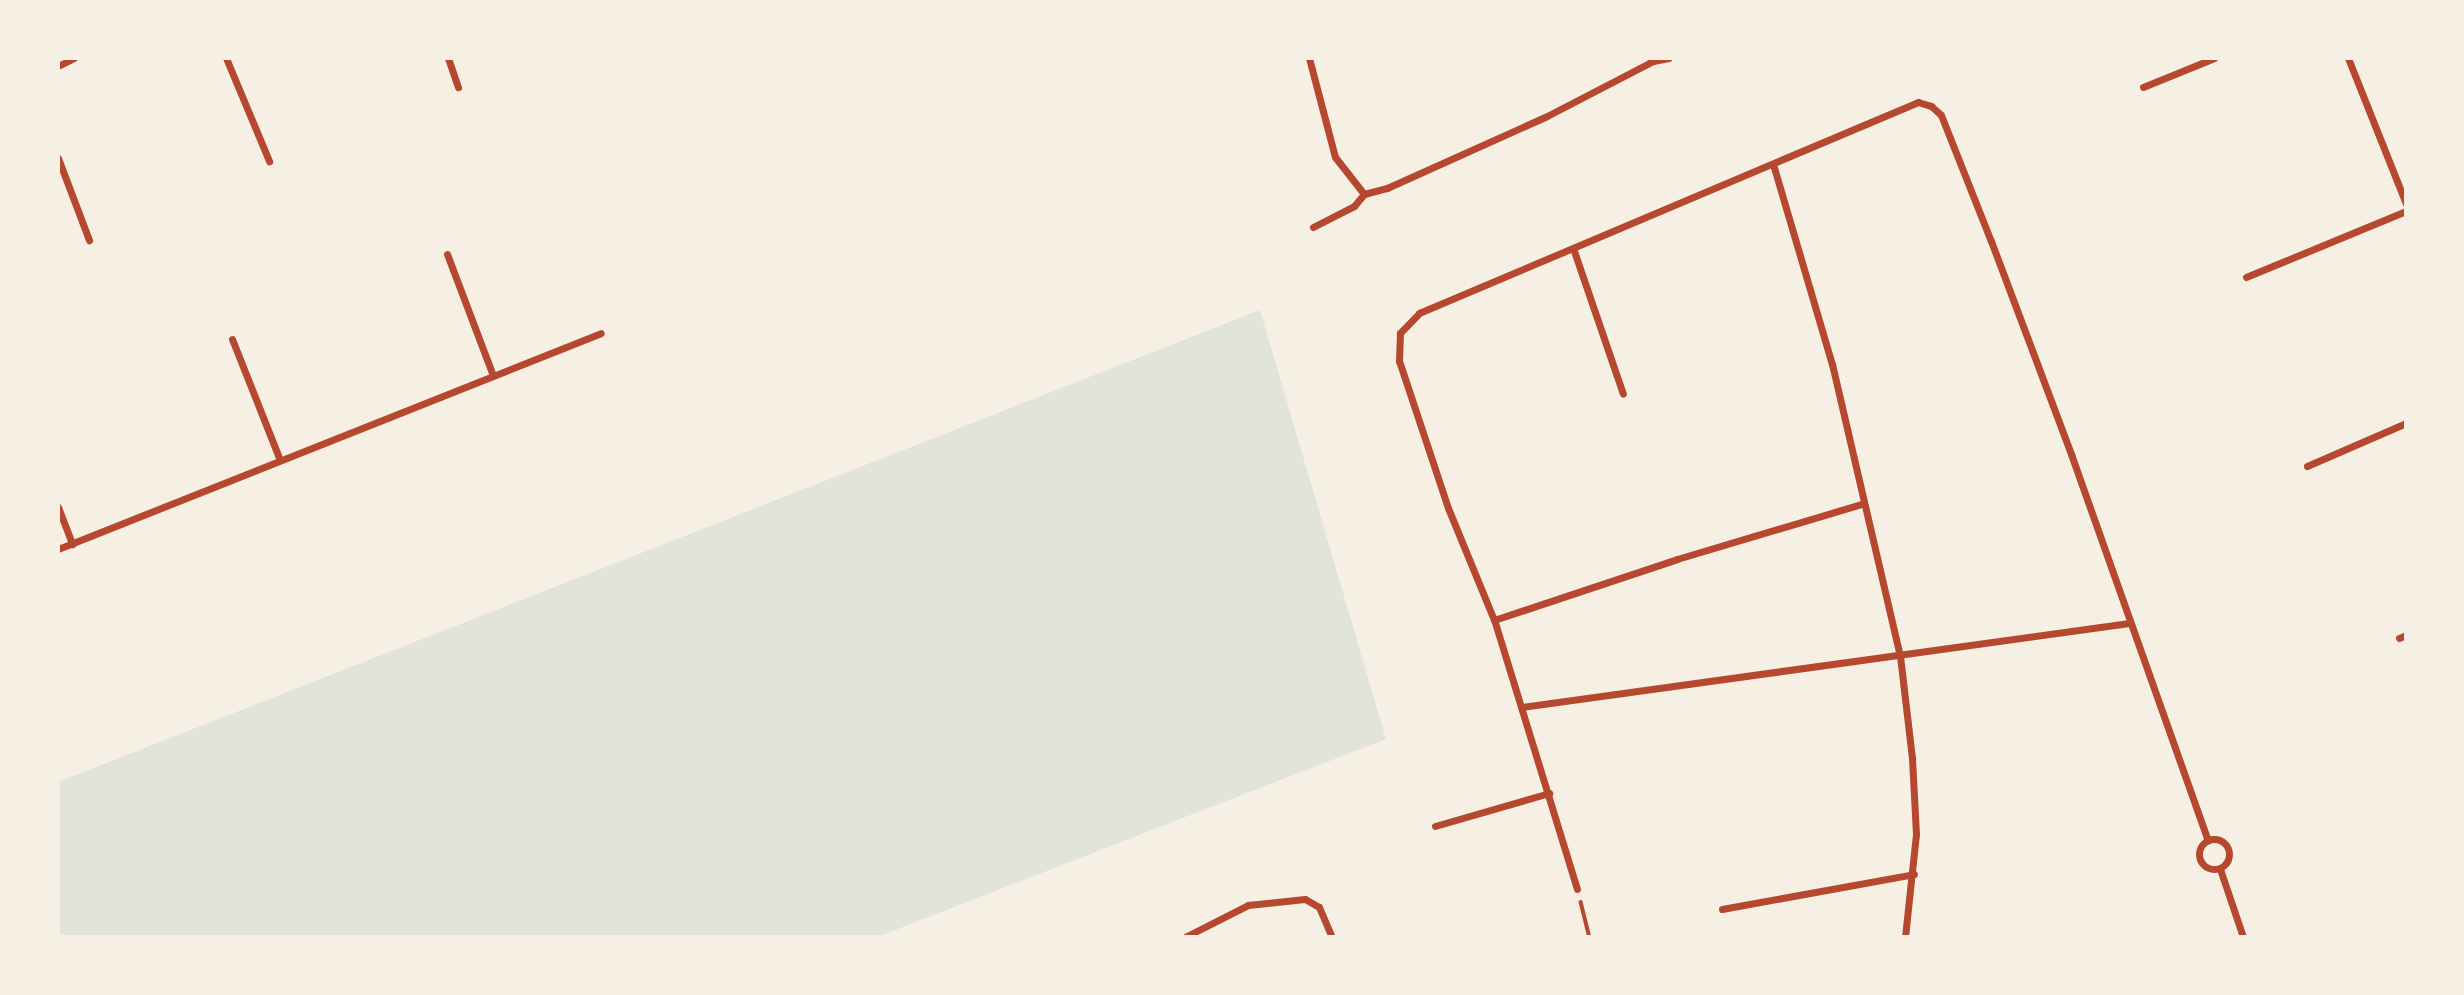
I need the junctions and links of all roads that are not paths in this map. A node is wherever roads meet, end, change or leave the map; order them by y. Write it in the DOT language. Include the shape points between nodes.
graph roads {
  1 [pos="74,58"];
  2 [pos="226,58"];
  3 [pos="448,58"];
  4 [pos="1309,58"];
  5 [pos="1669,58"];
  6 [pos="2214,58"];
  7 [pos="2348,58"];
  8 [pos="1652,60"];
  9 [pos="58,66"];
  10 [pos="458,87"];
  11 [pos="2144,87"];
  12 [pos="58,158"];
  13 [pos="269,160"];
  14 [pos="1773,164"];
  15 [pos="1364,194"];
  16 [pos="2406,204"];
  17 [pos="2406,211"];
  18 [pos="1313,227"];
  19 [pos="89,240"];
  20 [pos="1573,248"];
  21 [pos="447,254"];
  22 [pos="2246,276"];
  23 [pos="601,333"];
  24 [pos="232,338"];
  25 [pos="494,376"];
  26 [pos="1623,394"];
  27 [pos="2406,423"];
  28 [pos="280,460"];
  29 [pos="2306,467"];
  30 [pos="1862,504"];
  31 [pos="58,508"];
  32 [pos="72,544"];
  33 [pos="58,549"];
  34 [pos="1494,620"];
  35 [pos="2129,623"];
  36 [pos="1899,656"];
  37 [pos="1522,707"];
  38 [pos="1549,793"];
  39 [pos="1435,826"];
  40 [pos="2208,840"];
  41 [pos="2220,869"];
  42 [pos="1914,874"];
  43 [pos="1577,889"];
  44 [pos="1722,909"];
  45 [pos="1185,937"];
  46 [pos="1332,937"];
  47 [pos="1905,937"];
  48 [pos="2243,937"];
  1 -- 9 [label="street"];
  2 -- 13 [label="street"];
  3 -- 10 [label="street"];
  4 -- 15 [label="street" via="1335,157"];
  5 -- 8 [label="street"];
  6 -- 11 [label="street"];
  7 -- 16 [label="street"];
  8 -- 15 [label="street" via="1547,116"];
  12 -- 19 [label="street"];
  14 -- 20 [label="street"];
  14 -- 30 [label="street" via="1832,364"];
  14 -- 35 [label="street" via="1910,104 1926,104 1941,115 2034,353"];
  15 -- 18 [label="street" via="1354,206"];
  17 -- 22 [label="street"];
  20 -- 26 [label="street"];
  20 -- 34 [label="street" via="1419,313 1405,325 1398,342 1399,361 1448,508"];
  21 -- 25 [label="street"];
  23 -- 25 [label="street"];
  24 -- 28 [label="street"];
  25 -- 28 [label="street"];
  27 -- 29 [label="street"];
  28 -- 32 [label="street"];
  30 -- 34 [label="street"];
  30 -- 36 [label="street"];
  31 -- 32 [label="street"];
  32 -- 33 [label="street"];
  34 -- 37 [label="street"];
  35 -- 36 [label="street"];
  35 -- 40 [label="street"];
  36 -- 37 [label="street"];
  36 -- 42 [label="street" via="1914,794"];
  37 -- 38 [label="street"];
  38 -- 39 [label="street"];
  38 -- 43 [label="street"];
  40 -- 41 [label="street" via="2199,852 2201,863"];
  40 -- 41 [label="street" via="2218,839 2229,848 2230,858"];
  41 -- 48 [label="street"];
  42 -- 44 [label="street"];
  42 -- 47 [label="street"];
  45 -- 46 [label="street" via="1248,905 1305,899 1319,907"];
}
